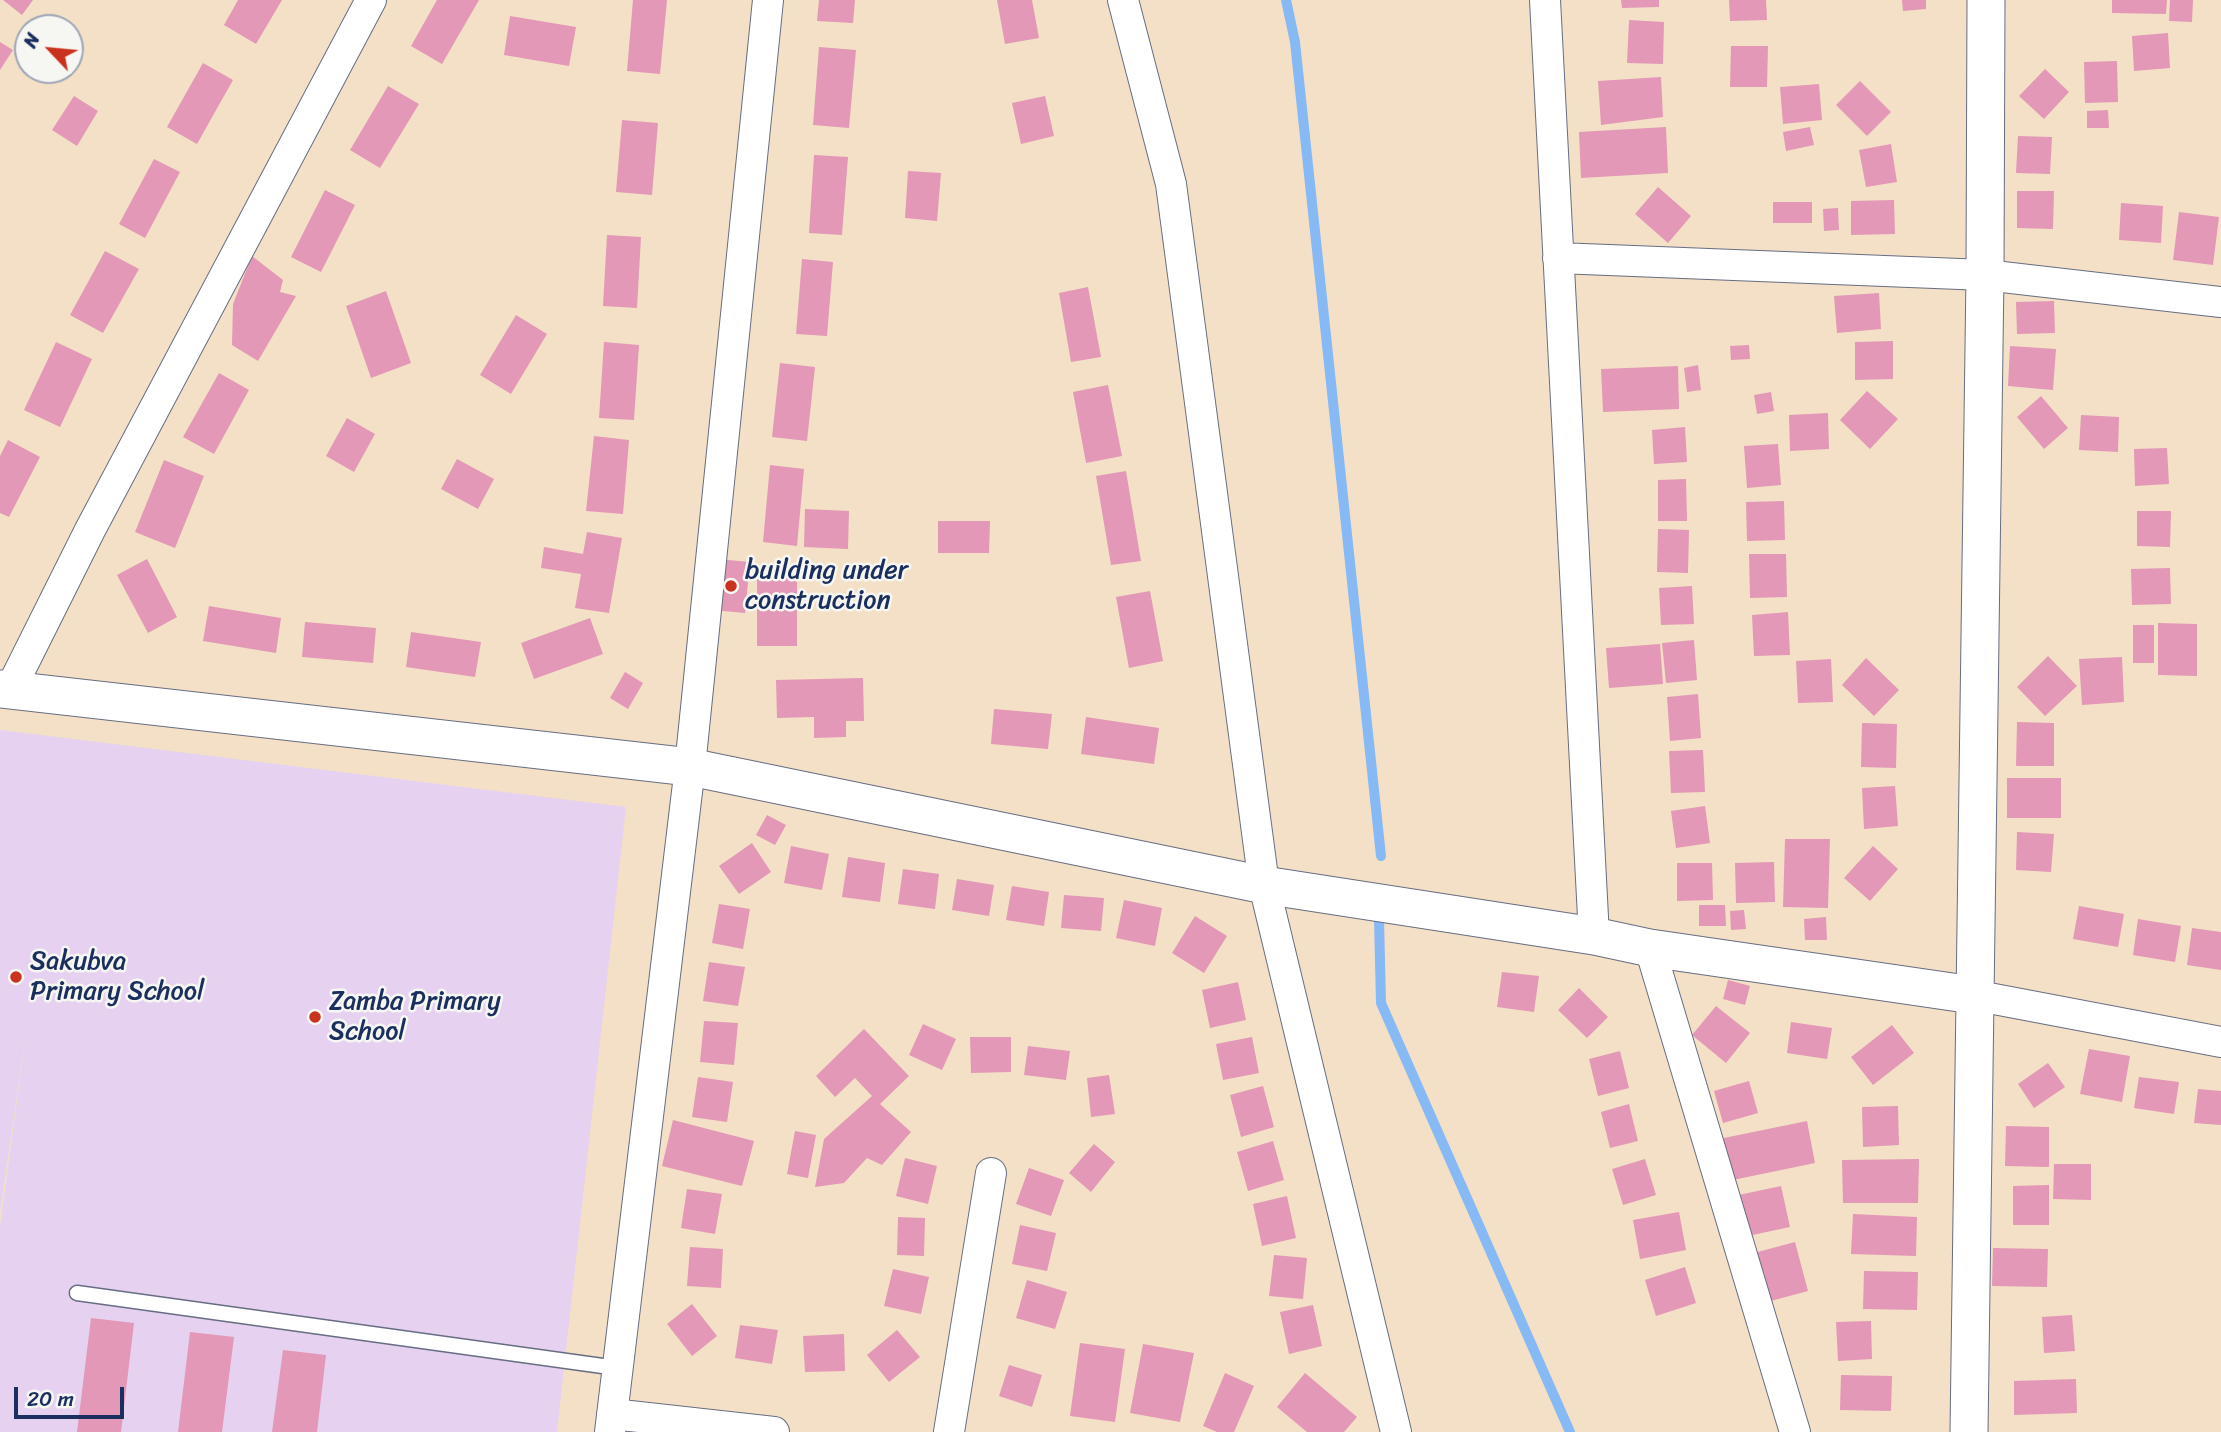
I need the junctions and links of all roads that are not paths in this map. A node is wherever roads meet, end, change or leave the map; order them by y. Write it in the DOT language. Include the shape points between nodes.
graph roads {
  1 [pos="371,0"];
  2 [pos="768,0"];
  3 [pos="1123,0"];
  4 [pos="1545,0"];
  5 [pos="1986,0"];
  6 [pos="1558,258"];
  7 [pos="1985,275"];
  8 [pos="2221,302"];
  9 [pos="5,689"];
  10 [pos="690,767"];
  11 [pos="1264,885"];
  12 [pos="1594,936"];
  13 [pos="1650,948"];
  14 [pos="1973,995"];
  15 [pos="2221,1042"];
  16 [pos="991,1173"];
  17 [pos="77,1293"];
  18 [pos="617,1368"];
  19 [pos="611,1423"];
  20 [pos="774,1432"];
  21 [pos="949,1432"];
  22 [pos="1396,1432"];
  23 [pos="1795,1432"];
  24 [pos="1969,1432"];
  1 -- 9 [label="street"];
  2 -- 10 [label="street"];
  3 -- 11 [label="street" via="1171,184"];
  4 -- 6 [label="street"];
  5 -- 7 [label="street"];
  6 -- 7 [label="street"];
  6 -- 12 [label="street"];
  7 -- 8 [label="street"];
  7 -- 14 [label="street"];
  9 -- 10 [label="street"];
  10 -- 11 [label="street"];
  10 -- 18 [label="street"];
  11 -- 12 [label="street"];
  11 -- 22 [label="street"];
  12 -- 13 [label="street"];
  13 -- 14 [label="street"];
  13 -- 23 [label="street"];
  14 -- 15 [label="street"];
  14 -- 24 [label="street"];
  16 -- 21 [label="street"];
  17 -- 18 [label="lane"];
  18 -- 19 [label="street"];
  19 -- 20 [label="street"];
}
